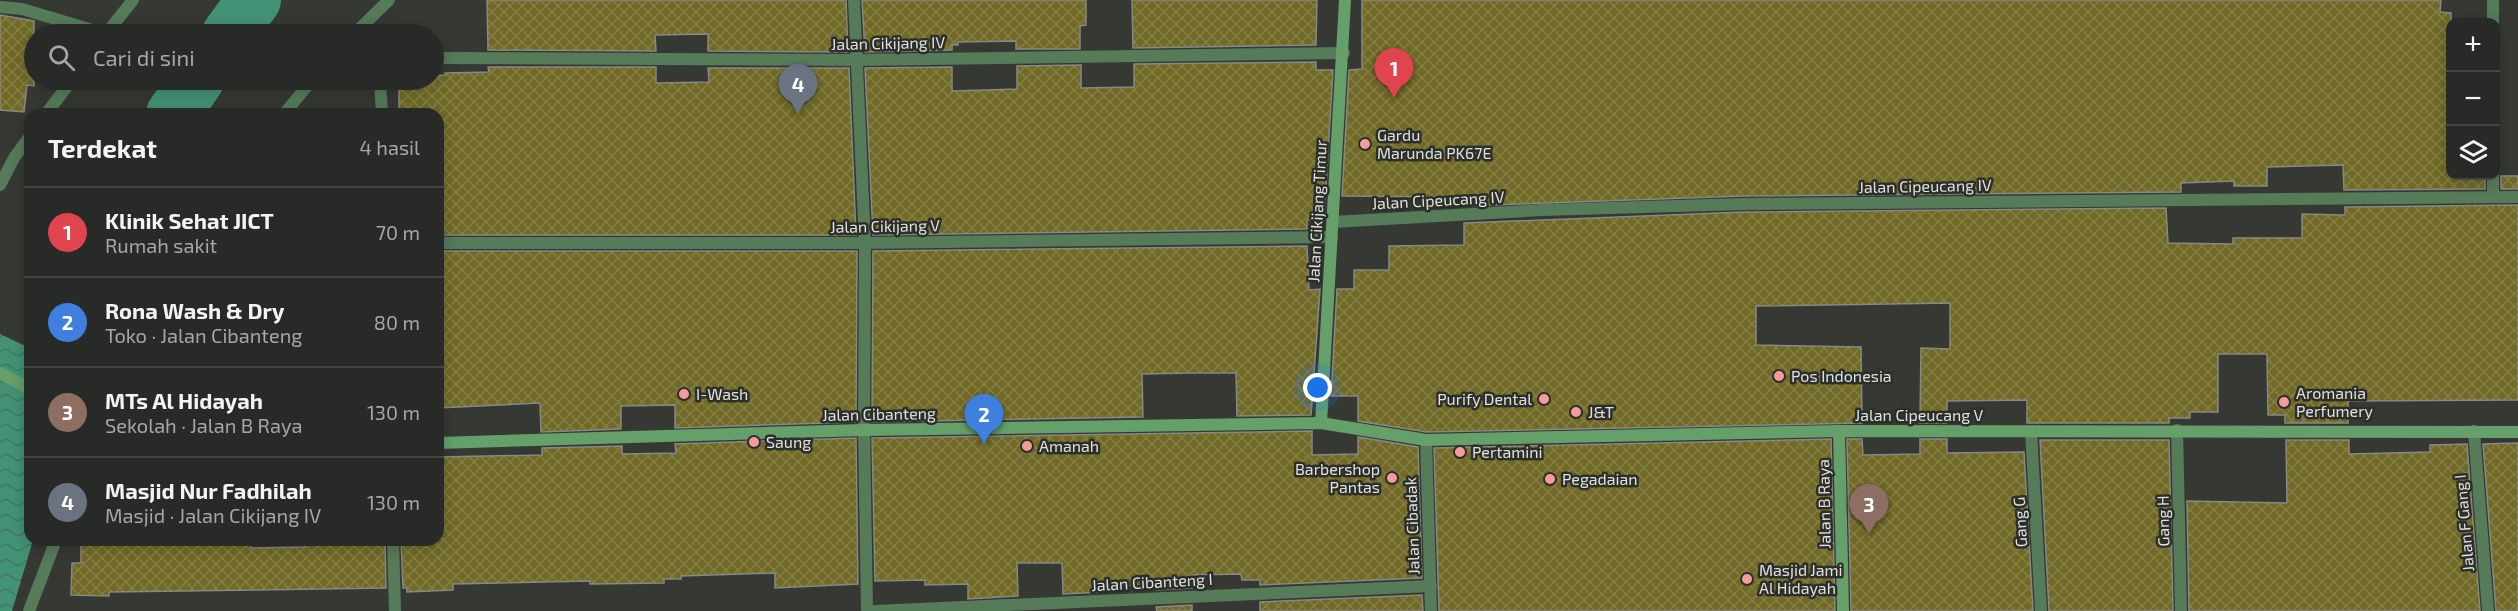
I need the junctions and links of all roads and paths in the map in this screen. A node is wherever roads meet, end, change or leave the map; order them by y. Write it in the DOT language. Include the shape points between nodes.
graph roads {
  1 [pos="133,0"];
  2 [pos="389,0"];
  3 [pos="854,0"];
  4 [pos="1345,0"];
  5 [pos="2493,0"];
  6 [pos="0,7"];
  7 [pos="2493,18"];
  8 [pos="72,24"];
  9 [pos="114,24"];
  10 [pos="364,24"];
  11 [pos="1344,53"];
  12 [pos="444,58"];
  13 [pos="856,60"];
  14 [pos="64,90"];
  15 [pos="304,90"];
  16 [pos="381,90"];
  17 [pos="51,108"];
  18 [pos="289,108"];
  19 [pos="382,108"];
  20 [pos="24,144"];
  21 [pos="2,179"];
  22 [pos="2493,180"];
  23 [pos="2493,197"];
  24 [pos="2518,197"];
  25 [pos="1333,222"];
  26 [pos="1332,237"];
  27 [pos="444,243"];
  28 [pos="864,243"];
  29 [pos="0,373"];
  30 [pos="24,386"];
  31 [pos="1321,423"];
  32 [pos="864,430"];
  33 [pos="2177,430"];
  34 [pos="1839,431"];
  35 [pos="2474,431"];
  36 [pos="2031,432"];
  37 [pos="2518,432"];
  38 [pos="1426,440"];
  39 [pos="444,443"];
  40 [pos="54,546"];
  41 [pos="393,546"];
  42 [pos="1431,586"];
  43 [pos="29,611"];
  44 [pos="395,611"];
  45 [pos="867,611"];
  46 [pos="875,611"];
  47 [pos="1431,611"];
  48 [pos="1843,611"];
  49 [pos="2041,611"];
  50 [pos="2181,611"];
  51 [pos="2488,611"];
  1 -- 9 [label="street"];
  2 -- 10 [label="street"];
  3 -- 13 [label="street"];
  4 -- 11 [label="street, Jalan Cikijang Timur"];
  5 -- 7 [label="street"];
  6 -- 8 [label="street" via="22,9"];
  11 -- 13 [label="street, Jalan Cikijang IV"];
  11 -- 25 [label="street, Jalan Cikijang Timur"];
  12 -- 13 [label="street, Jalan Cikijang IV"];
  13 -- 28 [label="street"];
  14 -- 17 [label="street"];
  15 -- 18 [label="street"];
  16 -- 19 [label="street"];
  20 -- 21 [label="street"];
  22 -- 23 [label="street"];
  23 -- 24 [label="street, Jalan Cipeucang IV"];
  23 -- 25 [label="street, Jalan Cipeucang IV" via="1744,204"];
  25 -- 26 [label="street, Jalan Cikijang Timur"];
  26 -- 28 [label="street, Jalan Cikijang V"];
  26 -- 31 [label="street, Jalan Cikijang Timur"];
  27 -- 28 [label="street, Jalan Cikijang V"];
  28 -- 32 [label="street"];
  29 -- 30 [label="street"];
  31 -- 32 [label="street, Jalan Cibanteng"];
  31 -- 38 [label="street, Jalan Cipeucang V"];
  32 -- 39 [label="street, Jalan Cibanteng"];
  32 -- 45 [label="street"];
  33 -- 35 [label="street, Jalan Cipeucang V"];
  33 -- 36 [label="street, Jalan Cipeucang V"];
  33 -- 50 [label="street, Gang H"];
  34 -- 36 [label="street, Jalan Cipeucang V"];
  34 -- 38 [label="street, Jalan Cipeucang V"];
  34 -- 48 [label="street, Jalan B Raya"];
  35 -- 37 [label="street, Jalan Cipeucang V"];
  35 -- 51 [label="street, Jalan F Gang I"];
  36 -- 49 [label="street, Gang G"];
  38 -- 42 [label="street, Jalan Cibadak"];
  40 -- 43 [label="street"];
  41 -- 44 [label="street"];
  42 -- 46 [label="street, Jalan Cibanteng I"];
  42 -- 47 [label="street, Jalan Cibadak"];
}
